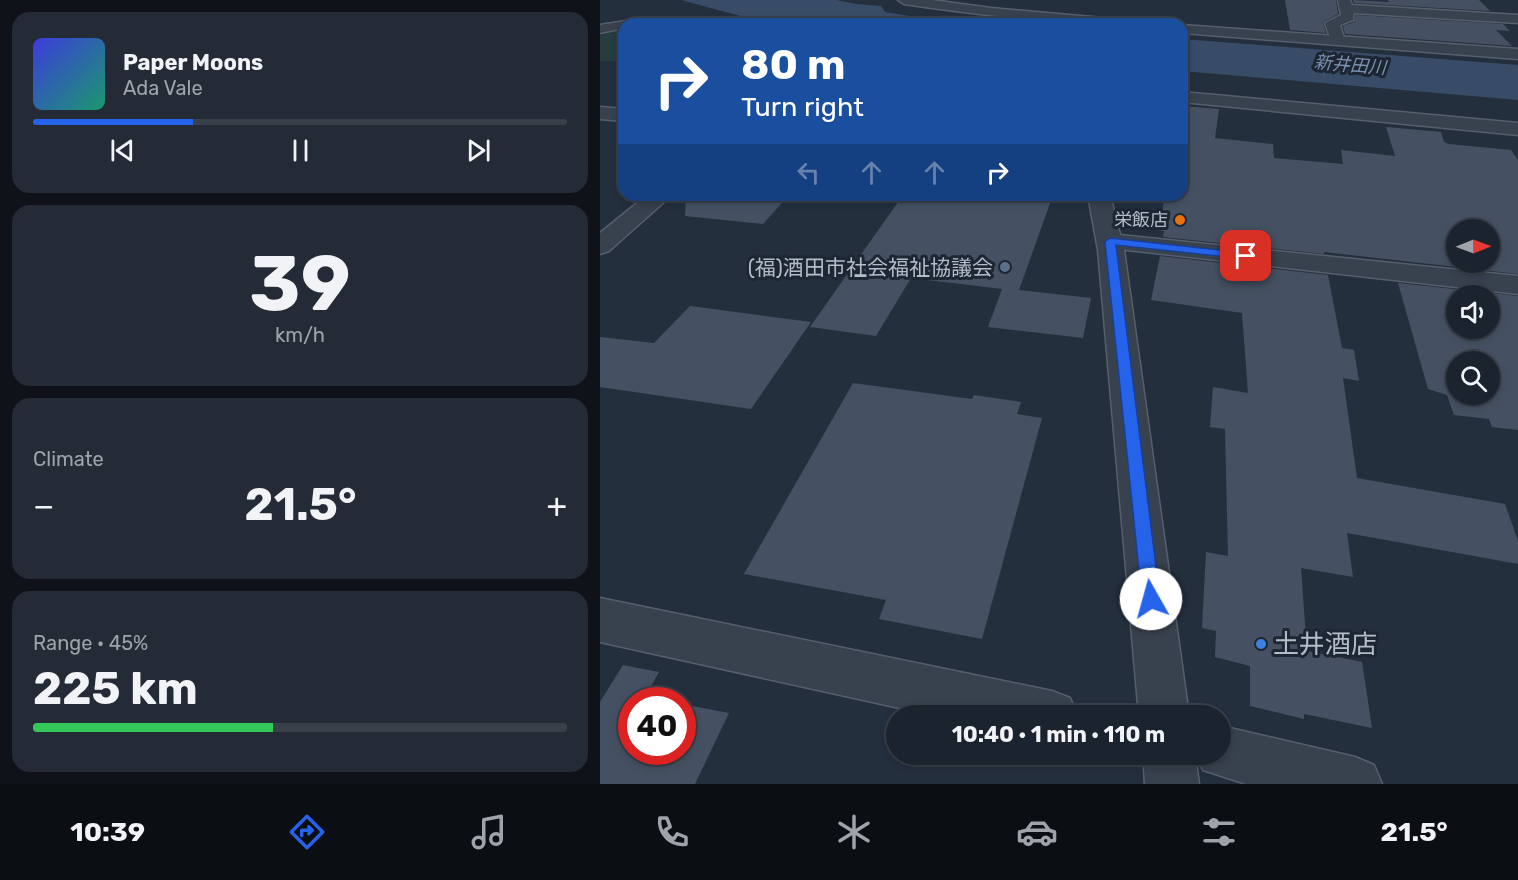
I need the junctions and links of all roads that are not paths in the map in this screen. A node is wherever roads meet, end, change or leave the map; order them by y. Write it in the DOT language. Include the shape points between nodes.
graph roads {
  1 [pos="904,0"];
  2 [pos="1052,0"];
  3 [pos="1346,4"];
  4 [pos="1039,18"];
  5 [pos="1060,18"];
  6 [pos="1518,19"];
  7 [pos="618,25"];
  8 [pos="1188,28"];
  9 [pos="600,29"];
  10 [pos="1338,41"];
  11 [pos="1518,54"];
  12 [pos="1188,98"];
  13 [pos="600,113"];
  14 [pos="618,114"];
  15 [pos="1518,129"];
  16 [pos="654,201"];
  17 [pos="1100,201"];
  18 [pos="1110,242"];
  19 [pos="600,246"];
  20 [pos="1518,285"];
  21 [pos="600,620"];
  22 [pos="1000,705"];
  23 [pos="1163,705"];
  24 [pos="1231,754"];
  25 [pos="1169,765"];
  26 [pos="1172,784"];
  27 [pos="1354,784"];
  1 -- 4 [label="street"];
  2 -- 5 [label="street"];
  3 -- 6 [label="street"];
  3 -- 10 [label="street" via="1348,16 1332,23"];
  7 -- 9 [label="street"];
  8 -- 10 [label="street"];
  10 -- 11 [label="street"];
  12 -- 15 [label="street"];
  13 -- 14 [label="street"];
  16 -- 19 [label="street"];
  17 -- 18 [label="street"];
  18 -- 20 [label="street"];
  18 -- 23 [label="street"];
  21 -- 22 [label="street"];
  24 -- 27 [label="street"];
  25 -- 26 [label="street"];
}
